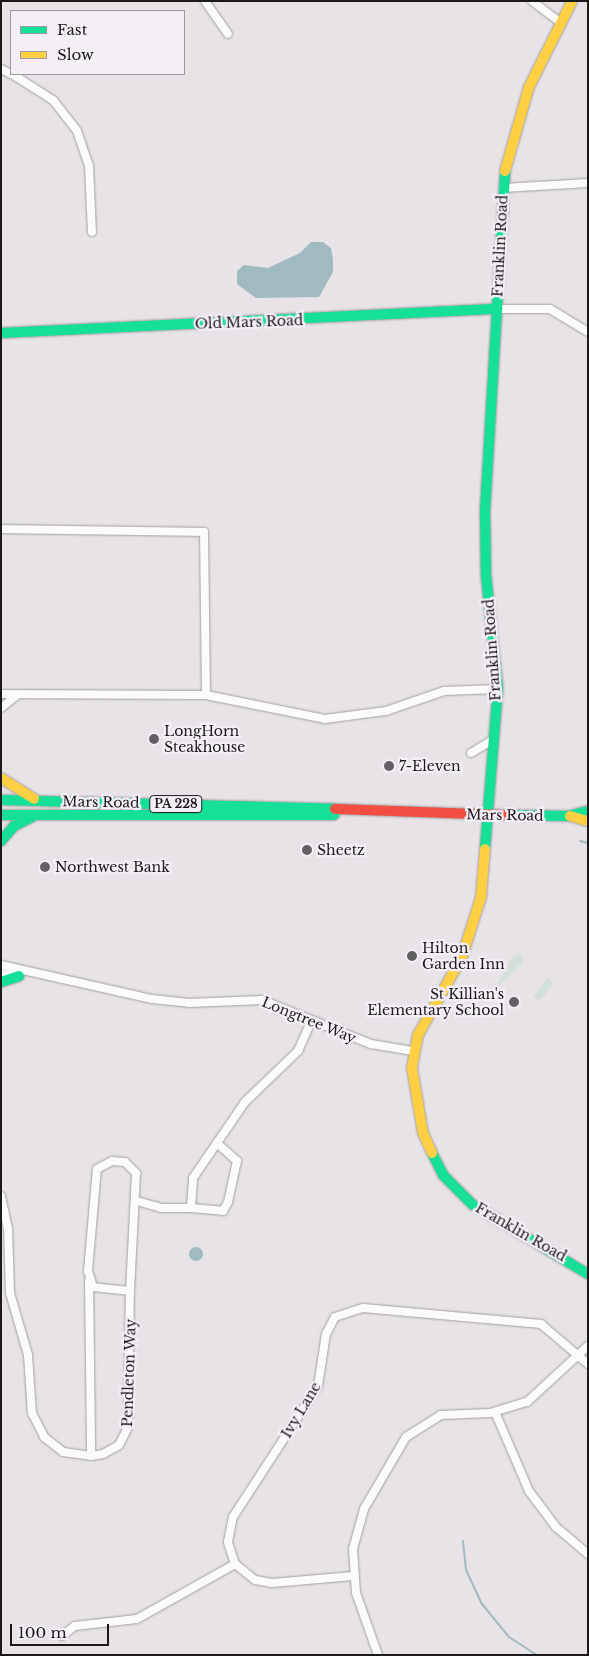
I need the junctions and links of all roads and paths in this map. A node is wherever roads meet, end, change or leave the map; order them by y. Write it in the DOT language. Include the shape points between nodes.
graph roads {
  1 [pos="205,1"];
  2 [pos="532,1"];
  3 [pos="572,1"];
  4 [pos="561,23"];
  5 [pos="228,34"];
  6 [pos="13,75"];
  7 [pos="588,183"];
  8 [pos="503,188"];
  9 [pos="92,232"];
  10 [pos="497,309"];
  11 [pos="588,332"];
  12 [pos="1,333"];
  13 [pos="1,529"];
  14 [pos="498,689"];
  15 [pos="1,694"];
  16 [pos="20,694"];
  17 [pos="206,695"];
  18 [pos="1,708"];
  19 [pos="493,740"];
  20 [pos="491,756"];
  21 [pos="1,778"];
  22 [pos="1,800"];
  23 [pos="38,800"];
  24 [pos="588,811"];
  25 [pos="351,812"];
  26 [pos="1,815"];
  27 [pos="37,815"];
  28 [pos="487,815"];
  29 [pos="568,816"];
  30 [pos="588,821"];
  31 [pos="1,841"];
  32 [pos="1,965"];
  33 [pos="1,974"];
  34 [pos="19,976"];
  35 [pos="55,980"];
  36 [pos="1,982"];
  37 [pos="312,1020"];
  38 [pos="413,1051"];
  39 [pos="218,1143"];
  40 [pos="1,1196"];
  41 [pos="137,1202"];
  42 [pos="191,1208"];
  43 [pos="588,1274"];
  44 [pos="89,1281"];
  45 [pos="130,1291"];
  46 [pos="588,1346"];
  47 [pos="579,1355"];
  48 [pos="588,1364"];
  49 [pos="495,1412"];
  50 [pos="91,1456"];
  51 [pos="588,1554"];
  52 [pos="235,1564"];
  53 [pos="353,1576"];
  54 [pos="62,1636"];
  55 [pos="378,1655"];
  1 -- 5 [label="street"];
  2 -- 4 [label="street"];
  3 -- 4 [label="street, Franklin Road"];
  4 -- 8 [label="street, Franklin Road" via="522,106 509,144"];
  6 -- 9 [label="street" via="53,100 77,131 89,166"];
  7 -- 8 [label="street"];
  8 -- 10 [label="street, Franklin Road"];
  10 -- 11 [label="street" via="550,309"];
  10 -- 12 [label="street, Old Mars Road"];
  10 -- 14 [label="street, Franklin Road" via="484,536"];
  13 -- 17 [label="street" via="204,532"];
  14 -- 17 [label="street" via="444,691 386,711 326,719"];
  14 -- 19 [label="street, Franklin Road"];
  15 -- 16 [label="street"];
  16 -- 17 [label="street"];
  16 -- 18 [label="street"];
  19 -- 20 [label="street, Franklin Road"];
  19 -- 20 [label="street" via="470,753"];
  20 -- 28 [label="street, Franklin Road"];
  21 -- 23 [label="street"];
  22 -- 23 [label="street, Mars Road / PA 228"];
  23 -- 25 [label="street, Mars Road / PA 228" via="309,807"];
  24 -- 29 [label="street, Mars Road / PA 228"];
  25 -- 27 [label="street, Mars Road / PA 228" via="309,818"];
  25 -- 28 [label="street, Mars Road / PA 228"];
  26 -- 27 [label="street, Mars Road / PA 228"];
  27 -- 31 [label="street" via="14,826"];
  28 -- 29 [label="street, Mars Road / PA 228"];
  28 -- 38 [label="street, Franklin Road" via="477,917 459,964"];
  29 -- 30 [label="street, Mars Road / PA 228"];
  32 -- 35 [label="street"];
  33 -- 34 [label="street"];
  34 -- 35 [label="street"];
  34 -- 36 [label="street"];
  35 -- 37 [label="street, Longtree Way" via="189,1003 256,999"];
  37 -- 38 [label="street, Longtree Way" via="371,1044"];
  37 -- 39 [label="street" via="298,1051 245,1102"];
  38 -- 43 [label="street, Franklin Road" via="423,1133 443,1175 473,1205"];
  39 -- 42 [label="street" via="193,1178"];
  39 -- 42 [label="street" via="237,1161 228,1202 223,1211"];
  40 -- 50 [label="street, Pendleton Way" via="8,1228 10,1293 28,1355 32,1413 52,1444 63,1452"];
  41 -- 42 [label="street" via="161,1208"];
  41 -- 44 [label="street" via="136,1173 130,1165 117,1160 101,1164 88,1238"];
  41 -- 45 [label="street, Pendleton Way"];
  44 -- 45 [label="street" via="99,1289"];
  44 -- 50 [label="street"];
  45 -- 50 [label="street, Pendleton Way" via="128,1427 119,1445"];
  46 -- 47 [label="street"];
  47 -- 48 [label="street, Ivy Lane"];
  47 -- 49 [label="street" via="537,1395"];
  47 -- 52 [label="street, Ivy Lane" via="541,1324 363,1308 335,1317 326,1334 318,1386 231,1523 228,1542"];
  49 -- 51 [label="street" via="529,1491 556,1527"];
  49 -- 53 [label="street" via="441,1415 406,1437 360,1517"];
  52 -- 53 [label="street" via="248,1576 263,1582"];
  52 -- 54 [label="street" via="137,1619 75,1626"];
  53 -- 55 [label="street"];
}
